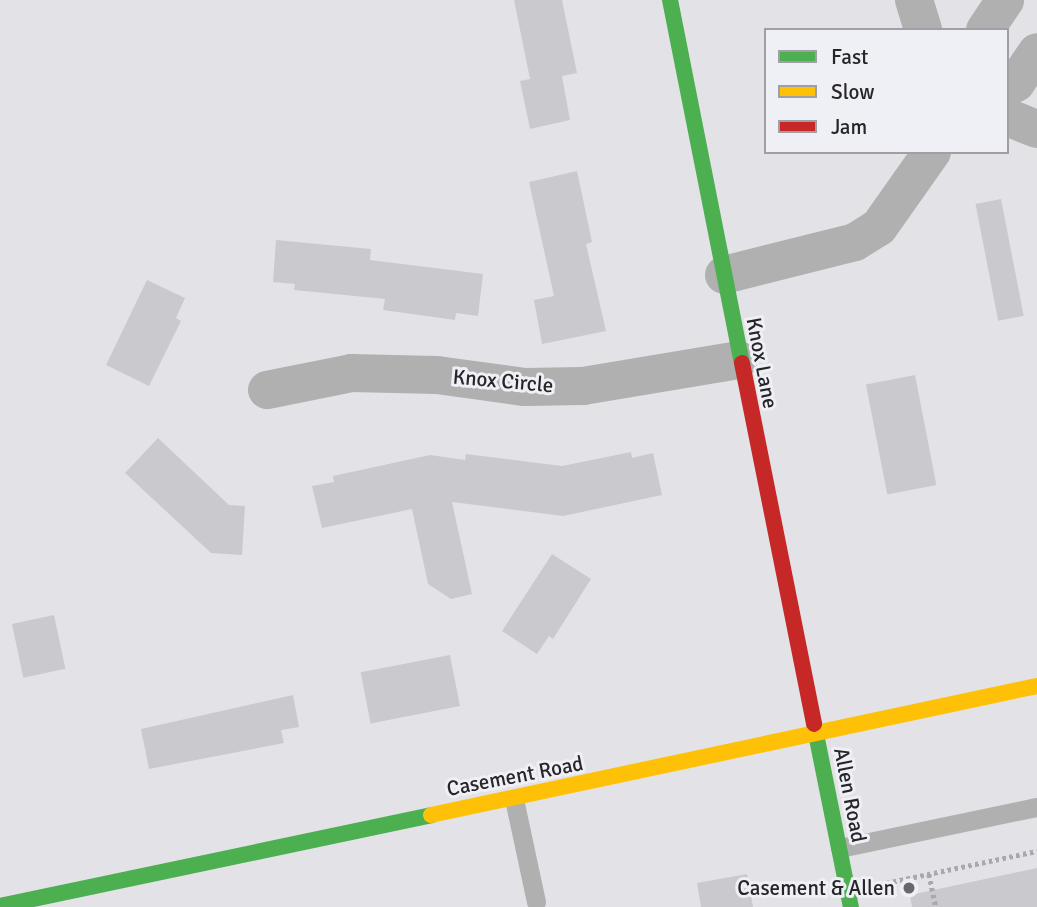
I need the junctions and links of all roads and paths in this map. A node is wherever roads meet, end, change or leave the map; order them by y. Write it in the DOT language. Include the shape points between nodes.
graph roads {
  1 [pos="670,0"];
  2 [pos="914,0"];
  3 [pos="1005,0"];
  4 [pos="922,28"];
  5 [pos="986,28"];
  6 [pos="1037,52"];
  7 [pos="1009,86"];
  8 [pos="1009,118"];
  9 [pos="1037,129"];
  10 [pos="931,154"];
  11 [pos="723,275"];
  12 [pos="739,360"];
  13 [pos="267,390"];
  14 [pos="1037,686"];
  15 [pos="816,733"];
  16 [pos="514,799"];
  17 [pos="1037,807"];
  18 [pos="839,848"];
  19 [pos="1037,851"];
  20 [pos="929,874"];
  21 [pos="886,883"];
  22 [pos="536,902"];
  23 [pos="0,906"];
  24 [pos="851,907"];
  25 [pos="936,907"];
  1 -- 11 [label="street, Knox Lane"];
  2 -- 4 [label="street"];
  3 -- 5 [label="street"];
  6 -- 7 [label="street"];
  8 -- 9 [label="street"];
  10 -- 11 [label="street" via="879,227 855,242"];
  11 -- 12 [label="street, Knox Lane"];
  12 -- 13 [label="street, Knox Circle" via="583,386 525,387 437,375 351,373"];
  12 -- 15 [label="street, Knox Lane"];
  14 -- 15 [label="street, Casement Road"];
  15 -- 16 [label="street, Casement Road"];
  15 -- 18 [label="street, Allen Road"];
  16 -- 22 [label="lane"];
  16 -- 23 [label="street, Casement Road"];
  17 -- 18 [label="lane"];
  18 -- 24 [label="street, Allen Road"];
  19 -- 20 [label="path"];
  20 -- 21 [label="path"];
  20 -- 25 [label="path"];
}
